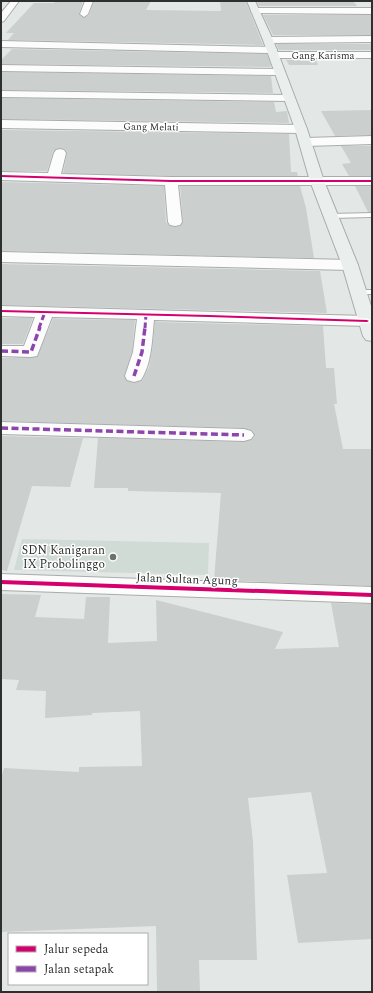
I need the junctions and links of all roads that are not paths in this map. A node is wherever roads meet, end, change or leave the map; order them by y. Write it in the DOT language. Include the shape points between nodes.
graph roads {
  1 [pos="15,1"];
  2 [pos="89,1"];
  3 [pos="253,6"];
  4 [pos="372,11"];
  5 [pos="84,14"];
  6 [pos="1,19"];
  7 [pos="372,39"];
  8 [pos="1,44"];
  9 [pos="272,48"];
  10 [pos="372,55"];
  11 [pos="1,68"];
  12 [pos="280,72"];
  13 [pos="1,94"];
  14 [pos="289,98"];
  15 [pos="1,124"];
  16 [pos="301,128"];
  17 [pos="372,140"];
  18 [pos="306,142"];
  19 [pos="60,153"];
  20 [pos="1,176"];
  21 [pos="54,177"];
  22 [pos="171,181"];
  23 [pos="317,181"];
  24 [pos="372,181"];
  25 [pos="372,215"];
  26 [pos="330,216"];
  27 [pos="175,222"];
  28 [pos="1,257"];
  29 [pos="350,265"];
  30 [pos="366,292"];
  31 [pos="1,311"];
  32 [pos="45,312"];
  33 [pos="146,314"];
  34 [pos="369,329"];
  35 [pos="1,351"];
  36 [pos="134,376"];
  37 [pos="1,428"];
  38 [pos="244,435"];
  39 [pos="1,582"];
  40 [pos="372,595"];
  1 -- 6 [label="street"];
  2 -- 5 [label="street"];
  3 -- 4 [label="street"];
  3 -- 9 [label="main road"];
  7 -- 9 [label="street"];
  8 -- 9 [label="street"];
  9 -- 10 [label="street, Gang Karisma"];
  9 -- 12 [label="main road"];
  11 -- 12 [label="street"];
  12 -- 14 [label="main road"];
  13 -- 14 [label="street"];
  14 -- 16 [label="main road"];
  15 -- 16 [label="street, Gang Melati"];
  16 -- 18 [label="main road"];
  17 -- 18 [label="street"];
  18 -- 23 [label="main road"];
  19 -- 21 [label="street"];
  20 -- 21 [label="street"];
  21 -- 22 [label="street"];
  22 -- 23 [label="street"];
  22 -- 27 [label="street"];
  23 -- 24 [label="street"];
  23 -- 26 [label="main road"];
  25 -- 26 [label="lane"];
  26 -- 29 [label="main road"];
  28 -- 29 [label="street"];
  29 -- 30 [label="main road"];
  30 -- 34 [label="main road"];
  31 -- 32 [label="street"];
  32 -- 33 [label="street"];
  32 -- 35 [label="street" via="31,352"];
  33 -- 34 [label="street"];
  33 -- 36 [label="street" via="142,352"];
  37 -- 38 [label="street"];
  39 -- 40 [label="street, Jalan Sultan Agung"];
}
